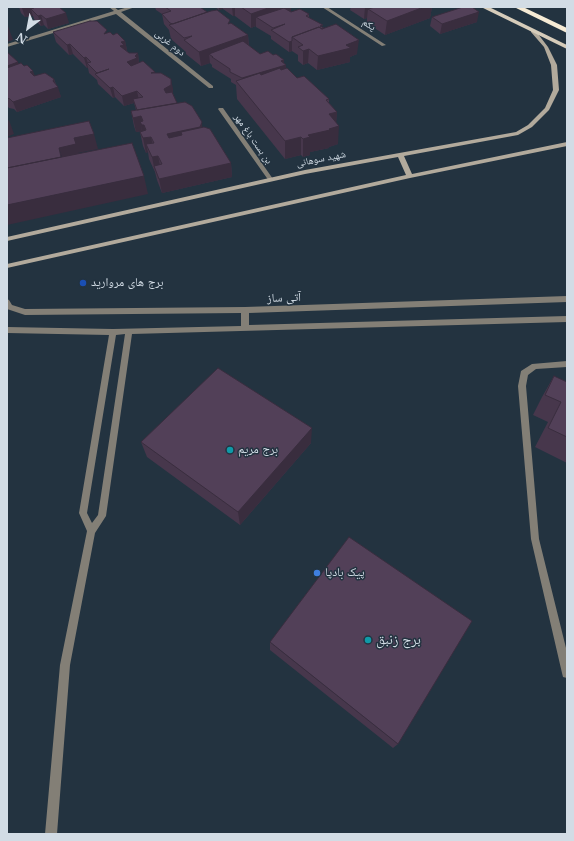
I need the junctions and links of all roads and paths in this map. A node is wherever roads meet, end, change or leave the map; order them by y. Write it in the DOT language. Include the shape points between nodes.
graph roads {
  1 [pos="111,7"];
  2 [pos="133,7"];
  3 [pos="324,7"];
  4 [pos="484,7"];
  5 [pos="516,7"];
  6 [pos="117,12"];
  7 [pos="533,31"];
  8 [pos="567,31"];
  9 [pos="384,45"];
  10 [pos="7,46"];
  11 [pos="567,48"];
  12 [pos="211,87"];
  13 [pos="221,109"];
  14 [pos="567,144"];
  15 [pos="400,154"];
  16 [pos="410,176"];
  17 [pos="271,180"];
  18 [pos="7,239"];
  19 [pos="7,266"];
  20 [pos="567,299"];
  21 [pos="7,302"];
  22 [pos="245,310"];
  23 [pos="567,319"];
  24 [pos="245,329"];
  25 [pos="7,330"];
  26 [pos="113,332"];
  27 [pos="129,332"];
  28 [pos="567,364"];
  29 [pos="90,531"];
  30 [pos="567,673"];
  31 [pos="51,834"];
  1 -- 6 [label="street, دوم غربی"];
  2 -- 6 [label="street"];
  3 -- 9 [label="street, یکم"];
  4 -- 7 [label="main road"];
  5 -- 8 [label="highway"];
  6 -- 10 [label="street"];
  6 -- 12 [label="street, دوم غربی"];
  7 -- 11 [label="main road"];
  7 -- 15 [label="main road, شهید سوهانی" via="546,47 556,76 553,97 547,109 535,121 518,133"];
  13 -- 17 [label="street, بن بست باغ مهر"];
  14 -- 16 [label="main road"];
  15 -- 16 [label="main road"];
  15 -- 17 [label="main road, شهید سوهانی"];
  16 -- 19 [label="main road"];
  17 -- 18 [label="main road, شهید سوهانی"];
  20 -- 22 [label="street, آتی ساز"];
  21 -- 22 [label="street, آتی ساز" via="9,307 25,312"];
  22 -- 24 [label="street"];
  23 -- 24 [label="street"];
  24 -- 27 [label="street"];
  25 -- 26 [label="street"];
  26 -- 27 [label="street"];
  26 -- 29 [label="street" via="83,513"];
  27 -- 29 [label="street" via="102,516"];
  28 -- 30 [label="street" via="535,366 524,373 522,386 535,539"];
  29 -- 31 [label="street" via="66,665"];
}
